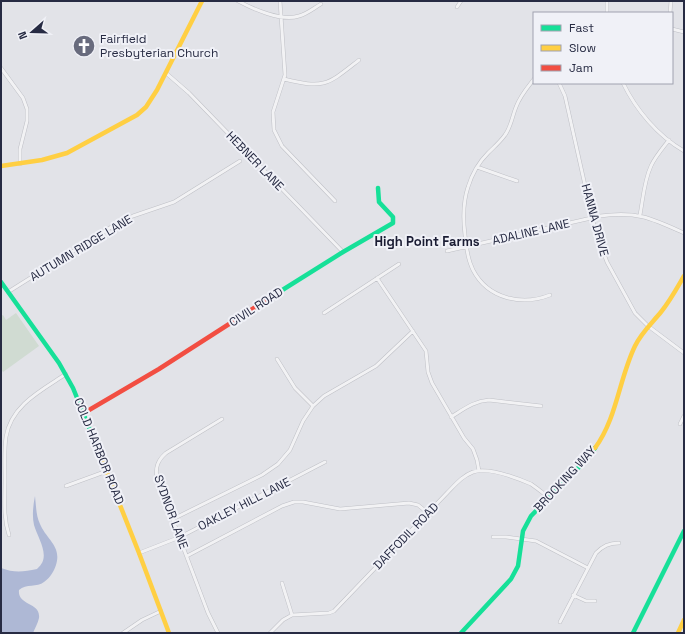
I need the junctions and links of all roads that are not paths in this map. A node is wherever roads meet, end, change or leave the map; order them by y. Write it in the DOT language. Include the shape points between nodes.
graph roads {
  1 [pos="202,1"];
  2 [pos="238,1"];
  3 [pos="280,1"];
  4 [pos="461,1"];
  5 [pos="607,1"];
  6 [pos="671,1"];
  7 [pos="321,4"];
  8 [pos="457,7"];
  9 [pos="607,12"];
  10 [pos="670,12"];
  11 [pos="281,17"];
  12 [pos="673,29"];
  13 [pos="684,32"];
  14 [pos="359,60"];
  15 [pos="1,68"];
  16 [pos="166,73"];
  17 [pos="284,79"];
  18 [pos="533,80"];
  19 [pos="559,84"];
  20 [pos="624,84"];
  21 [pos="669,140"];
  22 [pos="684,152"];
  23 [pos="240,160"];
  24 [pos="20,164"];
  25 [pos="1,166"];
  26 [pos="477,167"];
  27 [pos="517,181"];
  28 [pos="378,188"];
  29 [pos="335,201"];
  30 [pos="640,215"];
  31 [pos="593,218"];
  32 [pos="684,233"];
  33 [pos="466,247"];
  34 [pos="447,251"];
  35 [pos="342,252"];
  36 [pos="399,264"];
  37 [pos="684,276"];
  38 [pos="377,278"];
  39 [pos="1,282"];
  40 [pos="8,292"];
  41 [pos="550,295"];
  42 [pos="324,313"];
  43 [pos="648,326"];
  44 [pos="413,331"];
  45 [pos="684,353"];
  46 [pos="277,359"];
  47 [pos="66,374"];
  48 [pos="313,406"];
  49 [pos="541,406"];
  50 [pos="84,413"];
  51 [pos="684,416"];
  52 [pos="451,417"];
  53 [pos="222,419"];
  54 [pos="680,424"];
  55 [pos="325,462"];
  56 [pos="479,470"];
  57 [pos="107,471"];
  58 [pos="66,486"];
  59 [pos="548,497"];
  60 [pos="428,513"];
  61 [pos="173,519"];
  62 [pos="684,531"];
  63 [pos="9,535"];
  64 [pos="180,537"];
  65 [pos="493,537"];
  66 [pos="521,539"];
  67 [pos="619,543"];
  68 [pos="139,553"];
  69 [pos="187,556"];
  70 [pos="588,568"];
  71 [pos="282,583"];
  72 [pos="573,595"];
  73 [pos="595,601"];
  74 [pos="161,611"];
  75 [pos="292,615"];
  76 [pos="684,620"];
  77 [pos="560,622"];
  78 [pos="123,633"];
  79 [pos="169,633"];
  80 [pos="218,633"];
  81 [pos="270,633"];
  82 [pos="461,633"];
  83 [pos="633,633"];
  84 [pos="678,633"];
  1 -- 16 [label="main road"];
  2 -- 11 [label="street"];
  3 -- 11 [label="street"];
  4 -- 8 [label="street"];
  5 -- 9 [label="street"];
  6 -- 10 [label="street"];
  7 -- 11 [label="street" via="299,16"];
  11 -- 17 [label="street"];
  12 -- 13 [label="street"];
  14 -- 17 [label="street" via="324,84 312,85"];
  15 -- 24 [label="street" via="23,98 27,109"];
  16 -- 24 [label="main road" via="150,102 137,115 67,153"];
  16 -- 35 [label="street, HEBNER LANE" via="189,93"];
  17 -- 29 [label="street" via="273,112 272,123 276,136 282,146"];
  18 -- 26 [label="street" via="521,97 505,134"];
  19 -- 31 [label="street, HANNA DRIVE" via="565,96"];
  20 -- 21 [label="street" via="644,116"];
  21 -- 22 [label="street"];
  21 -- 30 [label="street" via="651,166"];
  23 -- 40 [label="street, AUTUMN RIDGE LANE" via="174,202 116,224"];
  24 -- 25 [label="main road"];
  26 -- 27 [label="street"];
  26 -- 33 [label="street" via="467,188 464,205"];
  28 -- 35 [label="main road, CIVIL ROAD" via="379,202 393,217 393,223"];
  30 -- 31 [label="street, ADALINE LANE" via="616,214"];
  30 -- 32 [label="street, ADALINE LANE" via="653,218"];
  31 -- 33 [label="street, ADALINE LANE"];
  31 -- 43 [label="street, HANNA DRIVE" via="598,241 607,262 635,313"];
  33 -- 34 [label="street, ADALINE LANE"];
  33 -- 41 [label="street" via="474,271 485,285 497,294 525,301"];
  35 -- 50 [label="main road, CIVIL ROAD" via="159,369"];
  36 -- 38 [label="street"];
  37 -- 43 [label="main road, BROOKING WAY" via="677,290"];
  38 -- 42 [label="street"];
  38 -- 44 [label="street"];
  39 -- 40 [label="main road, COLD HARBOR ROAD"];
  40 -- 47 [label="main road, COLD HARBOR ROAD"];
  43 -- 45 [label="street, HANNA DRIVE"];
  43 -- 59 [label="main road, BROOKING WAY" via="631,354 605,432 588,458"];
  44 -- 48 [label="street" via="376,366 324,396"];
  44 -- 52 [label="street" via="426,351 432,383"];
  46 -- 48 [label="street" via="295,388"];
  47 -- 50 [label="main road, COLD HARBOR ROAD"];
  47 -- 63 [label="street" via="28,400 10,424 6,444 5,512 5,524"];
  48 -- 61 [label="street" via="290,450 278,464 262,475"];
  49 -- 52 [label="street" via="483,400"];
  50 -- 57 [label="main road, COLD HARBOR ROAD"];
  51 -- 54 [label="street"];
  52 -- 56 [label="street" via="473,449"];
  53 -- 61 [label="street, SYDNOR LANE" via="166,453 157,464 157,478"];
  55 -- 64 [label="street, OAKLEY HILL LANE"];
  56 -- 59 [label="street" via="531,484"];
  56 -- 60 [label="street, DAFFODIL ROAD" via="462,478"];
  57 -- 58 [label="street"];
  57 -- 68 [label="main road, COLD HARBOR ROAD"];
  59 -- 66 [label="main road, BROOKING WAY" via="525,523"];
  60 -- 69 [label="street" via="418,505 408,503 340,509 294,502"];
  60 -- 75 [label="street, DAFFODIL ROAD" via="334,611"];
  61 -- 64 [label="street, SYDNOR LANE"];
  62 -- 83 [label="main road"];
  64 -- 68 [label="street, OAKLEY HILL LANE"];
  64 -- 69 [label="street, SYDNOR LANE"];
  65 -- 66 [label="street"];
  66 -- 70 [label="street" via="543,544"];
  66 -- 82 [label="main road, BROOKING WAY" via="519,563 512,579"];
  67 -- 70 [label="street" via="607,544 600,549"];
  68 -- 74 [label="main road, COLD HARBOR ROAD"];
  69 -- 80 [label="street, SYDNOR LANE"];
  70 -- 72 [label="street"];
  71 -- 75 [label="street"];
  72 -- 73 [label="street" via="586,601"];
  72 -- 77 [label="street"];
  74 -- 78 [label="street"];
  74 -- 79 [label="main road, COLD HARBOR ROAD"];
  75 -- 81 [label="street"];
  76 -- 84 [label="main road"];
}
